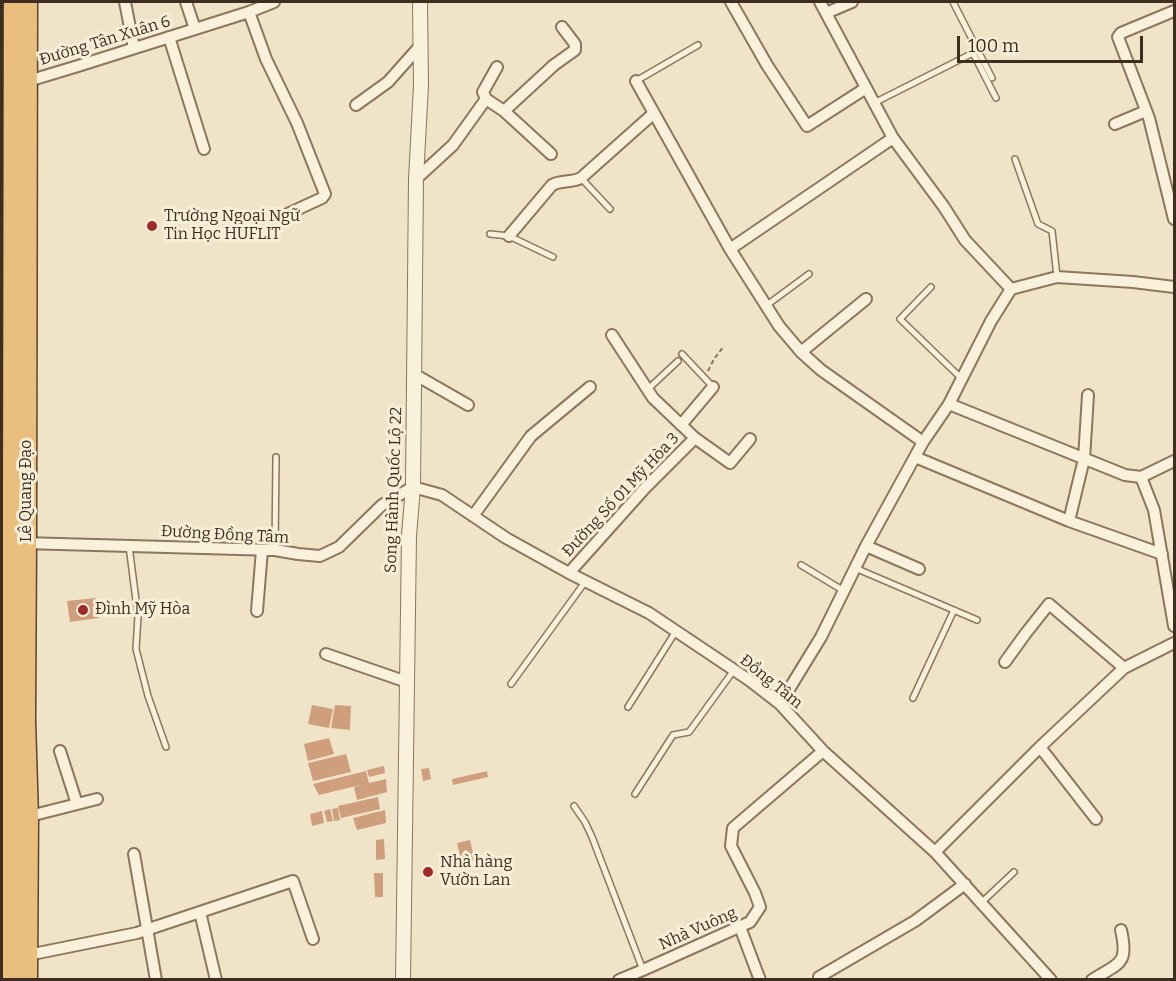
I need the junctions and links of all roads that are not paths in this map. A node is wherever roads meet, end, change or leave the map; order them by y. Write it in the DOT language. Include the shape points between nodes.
graph roads {
  1 [pos="13,2"];
  2 [pos="28,2"];
  3 [pos="125,2"];
  4 [pos="186,2"];
  5 [pos="274,2"];
  6 [pos="420,2"];
  7 [pos="731,2"];
  8 [pos="820,2"];
  9 [pos="852,2"];
  10 [pos="953,2"];
  11 [pos="1174,11"];
  12 [pos="249,12"];
  13 [pos="826,13"];
  14 [pos="562,27"];
  15 [pos="195,29"];
  16 [pos="170,37"];
  17 [pos="698,45"];
  18 [pos="420,46"];
  19 [pos="134,48"];
  20 [pos="497,67"];
  21 [pos="992,78"];
  22 [pos="636,81"];
  23 [pos="20,83"];
  24 [pos="866,88"];
  25 [pos="996,98"];
  26 [pos="486,99"];
  27 [pos="874,103"];
  28 [pos="356,105"];
  29 [pos="504,111"];
  30 [pos="1146,111"];
  31 [pos="654,113"];
  32 [pos="1115,123"];
  33 [pos="893,138"];
  34 [pos="204,149"];
  35 [pos="551,154"];
  36 [pos="1015,159"];
  37 [pos="581,178"];
  38 [pos="416,179"];
  39 [pos="610,209"];
  40 [pos="283,216"];
  41 [pos="1174,219"];
  42 [pos="490,234"];
  43 [pos="509,236"];
  44 [pos="730,249"];
  45 [pos="553,257"];
  46 [pos="809,274"];
  47 [pos="1057,278"];
  48 [pos="1174,286"];
  49 [pos="931,287"];
  50 [pos="1011,289"];
  51 [pos="866,299"];
  52 [pos="765,306"];
  53 [pos="612,335"];
  54 [pos="801,352"];
  55 [pos="682,354"];
  56 [pos="678,361"];
  57 [pos="414,374"];
  58 [pos="962,379"];
  59 [pos="590,387"];
  60 [pos="713,387"];
  61 [pos="647,390"];
  62 [pos="1088,395"];
  63 [pos="949,404"];
  64 [pos="468,405"];
  65 [pos="681,425"];
  66 [pos="695,438"];
  67 [pos="750,439"];
  68 [pos="923,442"];
  69 [pos="276,457"];
  70 [pos="915,457"];
  71 [pos="1084,459"];
  72 [pos="1174,461"];
  73 [pos="1141,477"];
  74 [pos="413,486"];
  75 [pos="473,516"];
  76 [pos="1069,521"];
  77 [pos="20,543"];
  78 [pos="129,546"];
  79 [pos="866,546"];
  80 [pos="262,550"];
  81 [pos="275,550"];
  82 [pos="1162,554"];
  83 [pos="801,565"];
  84 [pos="855,568"];
  85 [pos="919,569"];
  86 [pos="568,573"];
  87 [pos="585,582"];
  88 [pos="844,591"];
  89 [pos="954,610"];
  90 [pos="257,611"];
  91 [pos="977,620"];
  92 [pos="1174,626"];
  93 [pos="676,631"];
  94 [pos="1174,643"];
  95 [pos="326,654"];
  96 [pos="1005,662"];
  97 [pos="1124,668"];
  98 [pos="734,670"];
  99 [pos="407,682"];
  100 [pos="511,684"];
  101 [pos="913,698"];
  102 [pos="780,704"];
  103 [pos="628,707"];
  104 [pos="166,747"];
  105 [pos="1040,747"];
  106 [pos="60,750"];
  107 [pos="824,751"];
  108 [pos="635,794"];
  109 [pos="97,799"];
  110 [pos="77,804"];
  111 [pos="574,806"];
  112 [pos="20,819"];
  113 [pos="1096,819"];
  114 [pos="935,852"];
  115 [pos="134,854"];
  116 [pos="1014,872"];
  117 [pos="964,884"];
  118 [pos="981,903"];
  119 [pos="200,912"];
  120 [pos="740,927"];
  121 [pos="146,930"];
  122 [pos="1121,930"];
  123 [pos="313,939"];
  124 [pos="20,957"];
  125 [pos="643,970"];
  126 [pos="819,977"];
  127 [pos="11,980"];
  128 [pos="28,980"];
  129 [pos="156,980"];
  130 [pos="216,980"];
  131 [pos="403,980"];
  132 [pos="619,980"];
  133 [pos="760,980"];
  134 [pos="1051,980"];
  135 [pos="1092,980"];
  1 -- 23 [label="highway, Lê Quang Đạo"];
  2 -- 23 [label="highway, Lê Quang Đạo"];
  3 -- 19 [label="street"];
  4 -- 15 [label="street"];
  5 -- 12 [label="street, Đường Tân Xuân 6"];
  6 -- 18 [label="street, Song Hành Quốc Lộ 22"];
  7 -- 24 [label="street" via="807,126"];
  8 -- 13 [label="street"];
  9 -- 13 [label="street"];
  10 -- 21 [label="lane"];
  11 -- 30 [label="street" via="1119,36"];
  12 -- 15 [label="street, Đường Tân Xuân 6"];
  12 -- 40 [label="street" via="325,194"];
  13 -- 24 [label="street"];
  14 -- 29 [label="street" via="575,44 575,51"];
  15 -- 16 [label="street, Đường Tân Xuân 6"];
  16 -- 19 [label="street, Đường Tân Xuân 6"];
  16 -- 34 [label="street"];
  17 -- 22 [label="lane"];
  18 -- 28 [label="street" via="388,82"];
  18 -- 38 [label="street, Song Hành Quốc Lộ 22"];
  19 -- 23 [label="street, Đường Tân Xuân 6"];
  20 -- 26 [label="street" via="483,92"];
  22 -- 31 [label="street"];
  23 -- 77 [label="highway, Lê Quang Đạo"];
  24 -- 27 [label="street"];
  25 -- 27 [label="lane" via="973,53"];
  26 -- 29 [label="street"];
  26 -- 38 [label="street" via="453,145"];
  27 -- 33 [label="street"];
  29 -- 35 [label="street"];
  30 -- 32 [label="street"];
  30 -- 41 [label="street"];
  31 -- 37 [label="street"];
  31 -- 44 [label="street"];
  33 -- 44 [label="street"];
  33 -- 50 [label="street" via="965,240"];
  36 -- 47 [label="lane" via="1038,224 1052,231"];
  37 -- 39 [label="lane"];
  37 -- 43 [label="street" via="554,183"];
  38 -- 57 [label="street, Song Hành Quốc Lộ 22"];
  42 -- 43 [label="lane"];
  43 -- 45 [label="lane"];
  44 -- 52 [label="street"];
  46 -- 52 [label="lane"];
  47 -- 48 [label="street"];
  47 -- 50 [label="street"];
  49 -- 58 [label="lane" via="900,319"];
  50 -- 58 [label="street"];
  51 -- 54 [label="street"];
  52 -- 54 [label="street"];
  53 -- 61 [label="street"];
  54 -- 68 [label="street"];
  55 -- 60 [label="lane"];
  56 -- 61 [label="lane"];
  57 -- 64 [label="street"];
  57 -- 74 [label="street, Song Hành Quốc Lộ 22"];
  58 -- 63 [label="street"];
  59 -- 75 [label="street" via="531,436"];
  60 -- 65 [label="street"];
  61 -- 65 [label="street"];
  62 -- 71 [label="street"];
  63 -- 68 [label="street"];
  63 -- 71 [label="street"];
  65 -- 66 [label="street"];
  66 -- 67 [label="street" via="730,463"];
  66 -- 86 [label="street, Đường Số 01 Mỹ Hòa 3"];
  68 -- 70 [label="street"];
  69 -- 81 [label="lane"];
  70 -- 76 [label="street"];
  70 -- 79 [label="street"];
  71 -- 73 [label="street"];
  71 -- 76 [label="street"];
  72 -- 73 [label="street"];
  73 -- 82 [label="street" via="1154,510"];
  74 -- 75 [label="street, Đồng Tâm" via="442,495"];
  74 -- 81 [label="street, Đường Đồng Tâm" via="382,505 339,547 320,556"];
  74 -- 99 [label="street, Song Hành Quốc Lộ 22"];
  75 -- 86 [label="street, Đồng Tâm"];
  76 -- 82 [label="street"];
  77 -- 78 [label="street, Đường Đồng Tâm"];
  77 -- 112 [label="highway, Lê Quang Đạo"];
  78 -- 80 [label="street, Đường Đồng Tâm"];
  78 -- 104 [label="lane" via="138,616 136,649"];
  79 -- 84 [label="street"];
  79 -- 85 [label="street"];
  80 -- 81 [label="street, Đường Đồng Tâm"];
  80 -- 90 [label="street"];
  82 -- 92 [label="street"];
  83 -- 88 [label="lane"];
  84 -- 88 [label="street"];
  84 -- 89 [label="lane"];
  86 -- 87 [label="street, Đồng Tâm"];
  87 -- 93 [label="street, Đồng Tâm" via="649,613"];
  87 -- 100 [label="lane"];
  88 -- 102 [label="street"];
  89 -- 91 [label="lane"];
  89 -- 101 [label="lane"];
  93 -- 98 [label="street, Đồng Tâm"];
  93 -- 103 [label="lane"];
  94 -- 97 [label="street"];
  95 -- 99 [label="street"];
  96 -- 97 [label="street" via="1049,604"];
  97 -- 105 [label="street"];
  98 -- 102 [label="street, Đồng Tâm"];
  98 -- 108 [label="lane" via="689,732 673,735"];
  99 -- 131 [label="street, Song Hành Quốc Lộ 22"];
  102 -- 107 [label="street, Đồng Tâm"];
  105 -- 113 [label="street"];
  105 -- 114 [label="street"];
  106 -- 110 [label="street"];
  107 -- 114 [label="street, Đồng Tâm"];
  107 -- 120 [label="street, Nhà Vuông" via="733,828 731,846 760,907 750,922"];
  109 -- 110 [label="street"];
  110 -- 112 [label="street"];
  111 -- 125 [label="lane" via="588,828"];
  112 -- 124 [label="highway, Lê Quang Đạo"];
  114 -- 117 [label="street, Đồng Tâm"];
  115 -- 121 [label="street"];
  116 -- 118 [label="lane"];
  117 -- 118 [label="street, Đồng Tâm"];
  117 -- 126 [label="street" via="915,921"];
  118 -- 134 [label="street, Đồng Tâm"];
  119 -- 121 [label="street"];
  119 -- 123 [label="street" via="293,881"];
  119 -- 130 [label="street"];
  120 -- 125 [label="street, Nhà Vuông"];
  120 -- 133 [label="street"];
  121 -- 124 [label="street"];
  121 -- 129 [label="street"];
  122 -- 135 [label="street" via="1125,952 1122,959"];
  124 -- 127 [label="highway, Lê Quang Đạo"];
  124 -- 128 [label="highway, Lê Quang Đạo"];
  125 -- 132 [label="street, Nhà Vuông"];
}
